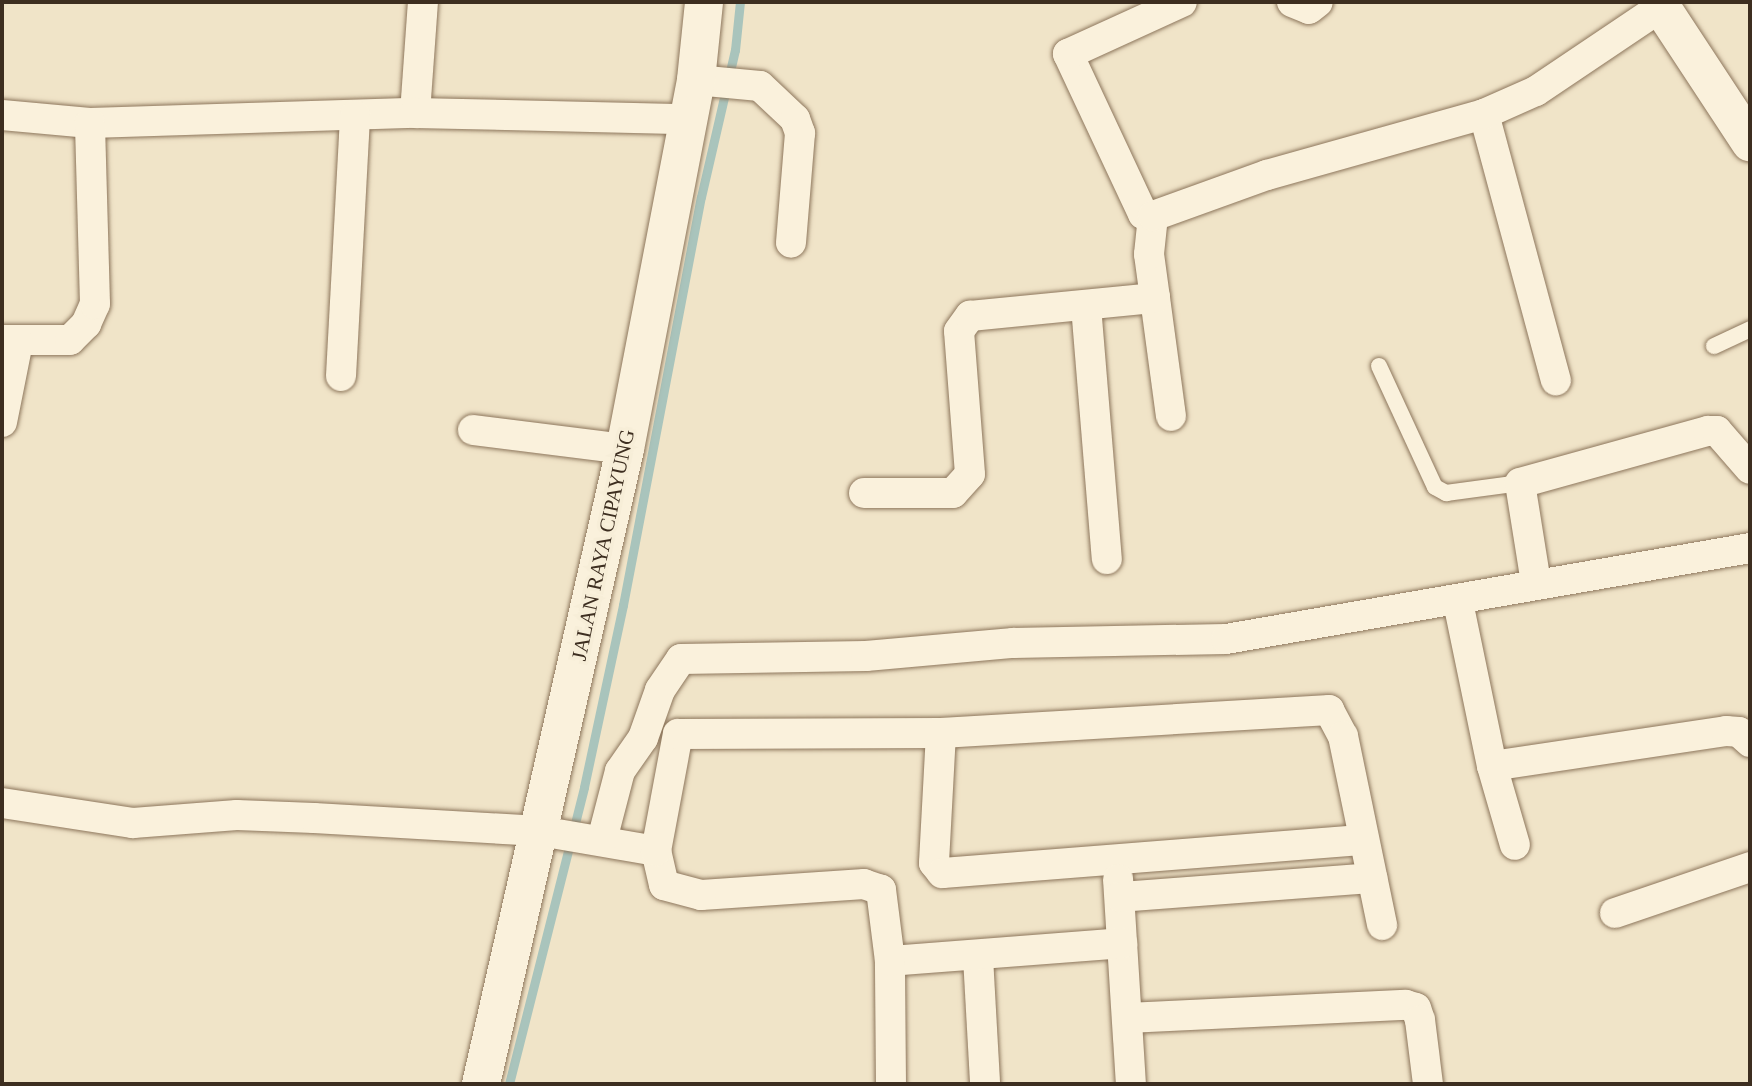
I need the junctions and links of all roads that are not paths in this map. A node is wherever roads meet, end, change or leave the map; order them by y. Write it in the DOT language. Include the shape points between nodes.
graph roads {
  1 [pos="423,2"];
  2 [pos="704,2"];
  3 [pos="1182,2"];
  4 [pos="1292,2"];
  5 [pos="1318,2"];
  6 [pos="1659,4"];
  7 [pos="702,79"];
  8 [pos="415,113"];
  9 [pos="1485,114"];
  10 [pos="2,115"];
  11 [pos="355,115"];
  12 [pos="687,119"];
  13 [pos="90,123"];
  14 [pos="1750,142"];
  15 [pos="1153,216"];
  16 [pos="791,243"];
  17 [pos="1155,298"];
  18 [pos="1086,306"];
  19 [pos="1750,329"];
  20 [pos="10,341"];
  21 [pos="1714,346"];
  22 [pos="1379,366"];
  23 [pos="341,376"];
  24 [pos="1556,380"];
  25 [pos="1171,416"];
  26 [pos="2,422"];
  27 [pos="473,430"];
  28 [pos="625,449"];
  29 [pos="1750,470"];
  30 [pos="1520,483"];
  31 [pos="864,493"];
  32 [pos="1750,548"];
  33 [pos="1107,559"];
  34 [pos="1536,583"];
  35 [pos="1458,602"];
  36 [pos="941,733"];
  37 [pos="1750,742"];
  38 [pos="1492,766"];
  39 [pos="2,803"];
  40 [pos="549,834"];
  41 [pos="1363,840"];
  42 [pos="615,841"];
  43 [pos="1515,845"];
  44 [pos="656,850"];
  45 [pos="1116,859"];
  46 [pos="1750,867"];
  47 [pos="1372,878"];
  48 [pos="1120,897"];
  49 [pos="1615,913"];
  50 [pos="1382,925"];
  51 [pos="1122,943"];
  52 [pos="978,957"];
  53 [pos="890,961"];
  54 [pos="1127,1018"];
  55 [pos="481,1084"];
  56 [pos="891,1084"];
  57 [pos="985,1084"];
  58 [pos="1132,1084"];
  59 [pos="1428,1084"];
  1 -- 8 [label="street"];
  2 -- 7 [label="main road, JALAN RAYA CIPAYUNG"];
  3 -- 15 [label="street" via="1068,54 1143,214"];
  4 -- 5 [label="street" via="1309,9"];
  6 -- 9 [label="street" via="1536,91"];
  6 -- 14 [label="main road"];
  7 -- 12 [label="main road, JALAN RAYA CIPAYUNG"];
  7 -- 16 [label="street" via="760,86 795,119 800,133"];
  8 -- 11 [label="street"];
  8 -- 12 [label="street"];
  9 -- 15 [label="street" via="1267,175"];
  9 -- 24 [label="street"];
  10 -- 13 [label="street"];
  11 -- 13 [label="street"];
  11 -- 23 [label="street"];
  12 -- 28 [label="main road, JALAN RAYA CIPAYUNG"];
  13 -- 20 [label="street" via="94,304 86,324 69,340"];
  15 -- 17 [label="street" via="1149,254"];
  17 -- 18 [label="street"];
  17 -- 25 [label="street"];
  18 -- 31 [label="street" via="970,316 959,331 970,474 953,493"];
  18 -- 33 [label="street"];
  19 -- 21 [label="lane"];
  20 -- 26 [label="street"];
  22 -- 30 [label="lane" via="1435,487 1446,493"];
  27 -- 28 [label="street"];
  28 -- 40 [label="main road, JALAN RAYA CIPAYUNG"];
  29 -- 30 [label="street" via="1717,431 1708,431"];
  30 -- 34 [label="street"];
  32 -- 34 [label="street"];
  34 -- 35 [label="street"];
  35 -- 38 [label="street"];
  35 -- 42 [label="street" via="1226,639 1027,642 866,656 681,659 660,690 643,738 620,771"];
  36 -- 41 [label="street" via="1329,710 1343,736"];
  36 -- 44 [label="street" via="678,734"];
  36 -- 45 [label="street" via="936,869 942,873"];
  37 -- 38 [label="street" via="1739,732 1726,732"];
  38 -- 43 [label="street"];
  39 -- 40 [label="street" via="133,823 237,815"];
  40 -- 42 [label="street"];
  40 -- 55 [label="main road, JALAN RAYA CIPAYUNG"];
  41 -- 45 [label="street"];
  41 -- 47 [label="street"];
  42 -- 44 [label="street"];
  44 -- 53 [label="street" via="664,885 683,892 874,885 884,898"];
  45 -- 48 [label="street"];
  46 -- 49 [label="street"];
  47 -- 48 [label="street"];
  47 -- 50 [label="street"];
  48 -- 51 [label="street"];
  51 -- 52 [label="street"];
  51 -- 54 [label="street"];
  52 -- 53 [label="street"];
  52 -- 57 [label="street"];
  53 -- 56 [label="street"];
  54 -- 58 [label="street"];
  54 -- 59 [label="street" via="1406,1005 1416,1009 1420,1020"];
}
